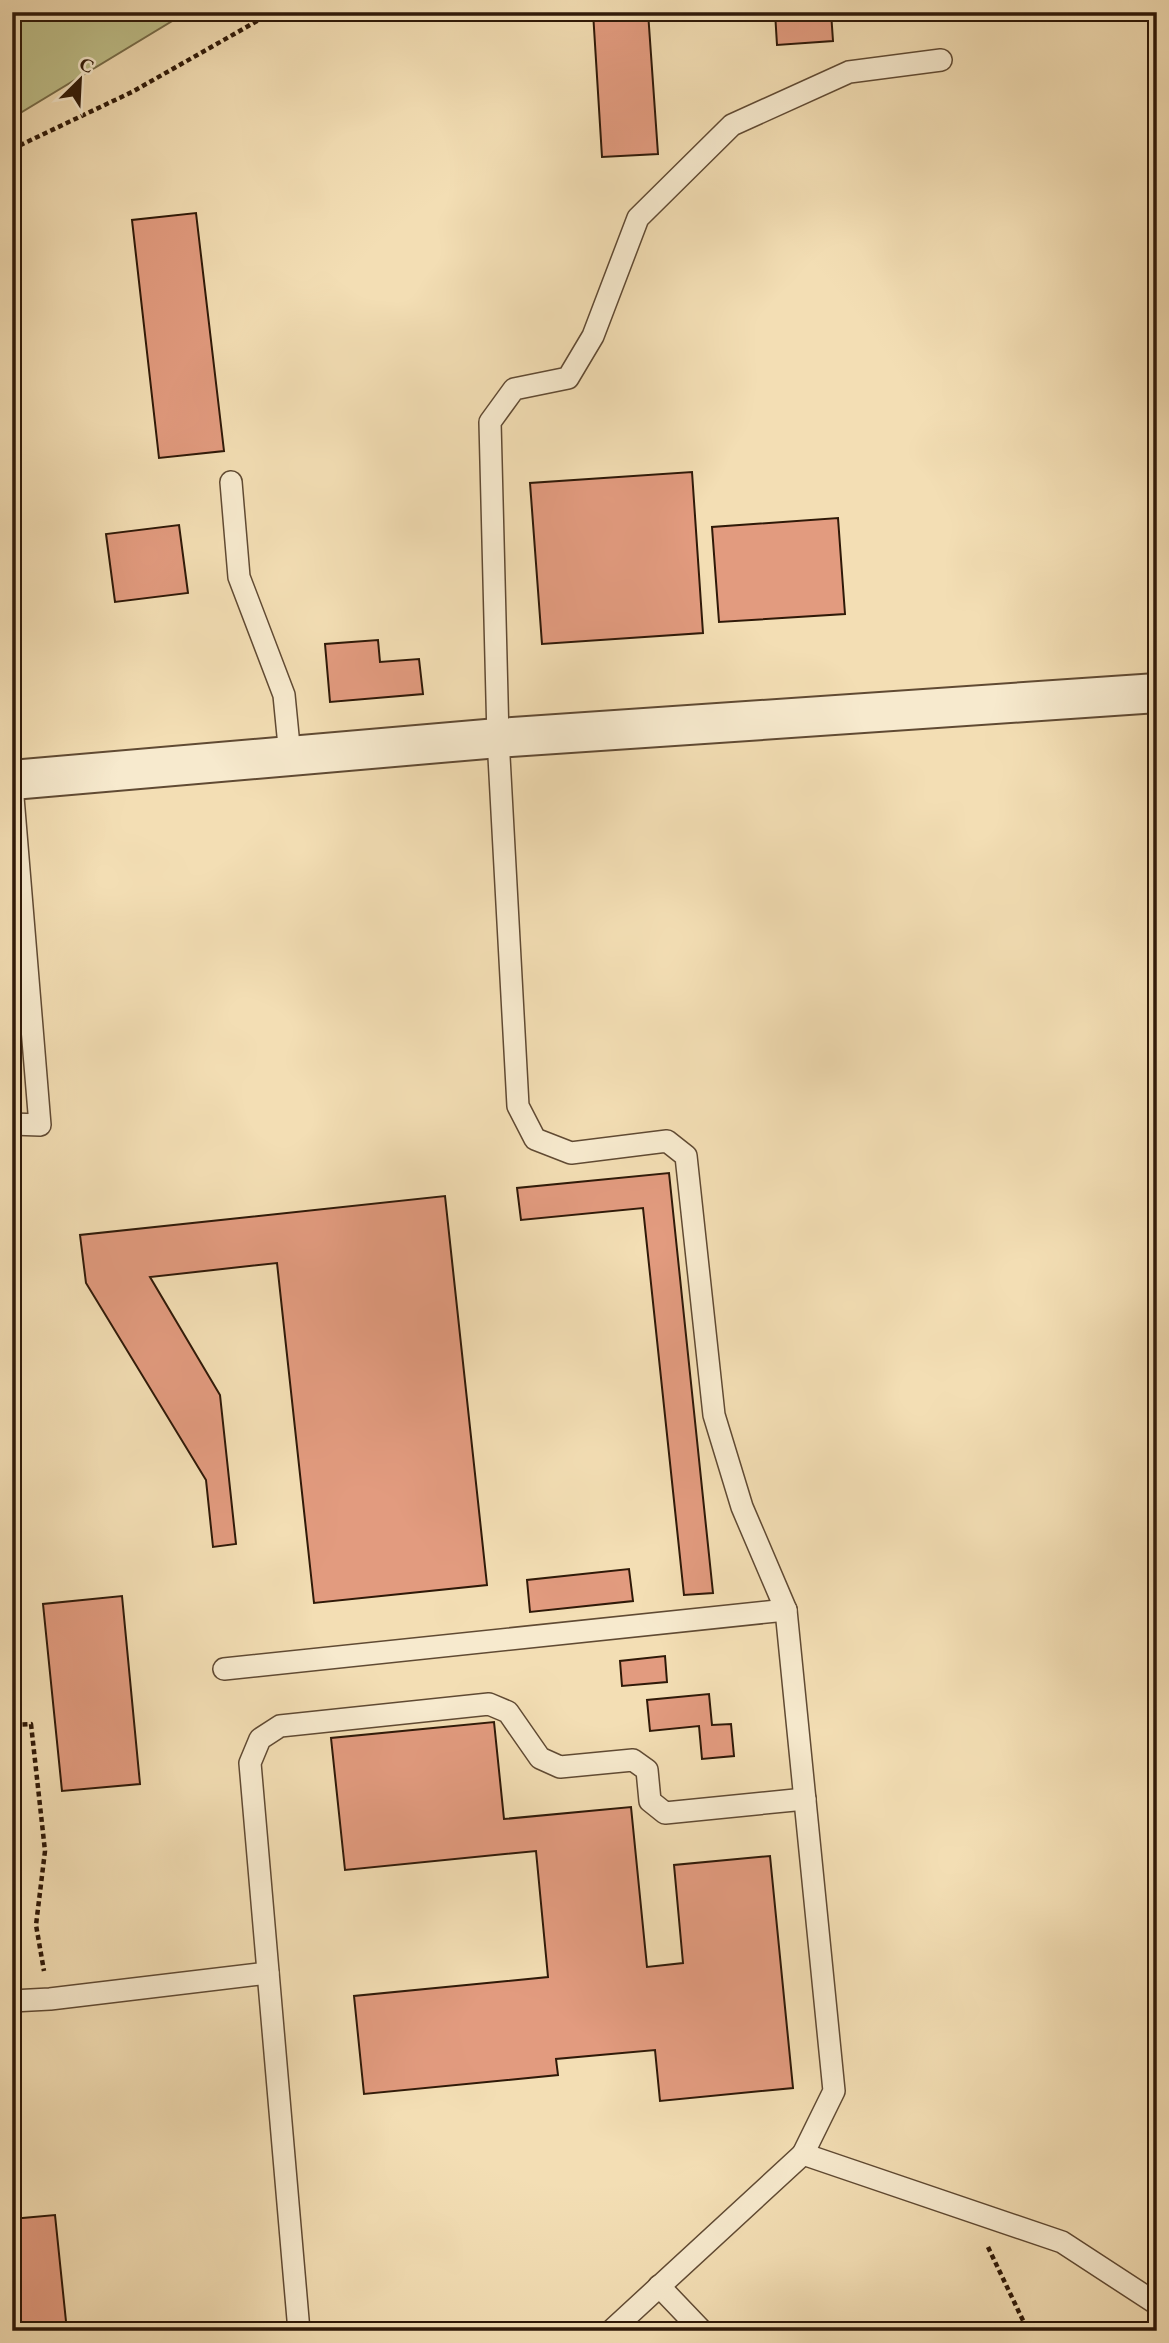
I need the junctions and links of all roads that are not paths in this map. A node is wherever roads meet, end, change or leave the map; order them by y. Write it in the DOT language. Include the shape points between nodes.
graph roads {
  1 [pos="941,60"];
  2 [pos="231,482"];
  3 [pos="1157,693"];
  4 [pos="498,738"];
  5 [pos="290,756"];
  6 [pos="12,783"];
  7 [pos="12,1125"];
  8 [pos="786,1610"];
  9 [pos="224,1669"];
  10 [pos="805,1799"];
  11 [pos="268,1973"];
  12 [pos="12,2001"];
  13 [pos="803,2154"];
  14 [pos="659,2286"];
  15 [pos="1157,2304"];
  16 [pos="299,2331"];
  17 [pos="611,2331"];
  18 [pos="702,2331"];
  1 -- 4 [label="lane" via="849,72 732,125 638,218 593,336 568,378 514,389 490,422"];
  2 -- 5 [label="lane" via="239,576 284,695"];
  3 -- 4 [label="street"];
  4 -- 5 [label="street"];
  4 -- 8 [label="lane" via="518,1106 535,1139 572,1153 667,1141 686,1156 714,1415 742,1507"];
  5 -- 6 [label="street"];
  6 -- 7 [label="lane" via="40,1125"];
  8 -- 9 [label="lane"];
  8 -- 10 [label="lane"];
  10 -- 11 [label="lane" via="665,1813 650,1801 647,1770 633,1760 560,1767 540,1758 508,1712 489,1704 281,1726 260,1739 250,1763"];
  10 -- 13 [label="lane" via="834,2091"];
  11 -- 12 [label="lane"];
  11 -- 16 [label="lane"];
  13 -- 14 [label="lane"];
  13 -- 15 [label="lane" via="1062,2242"];
  14 -- 17 [label="lane"];
  14 -- 18 [label="lane"];
}
